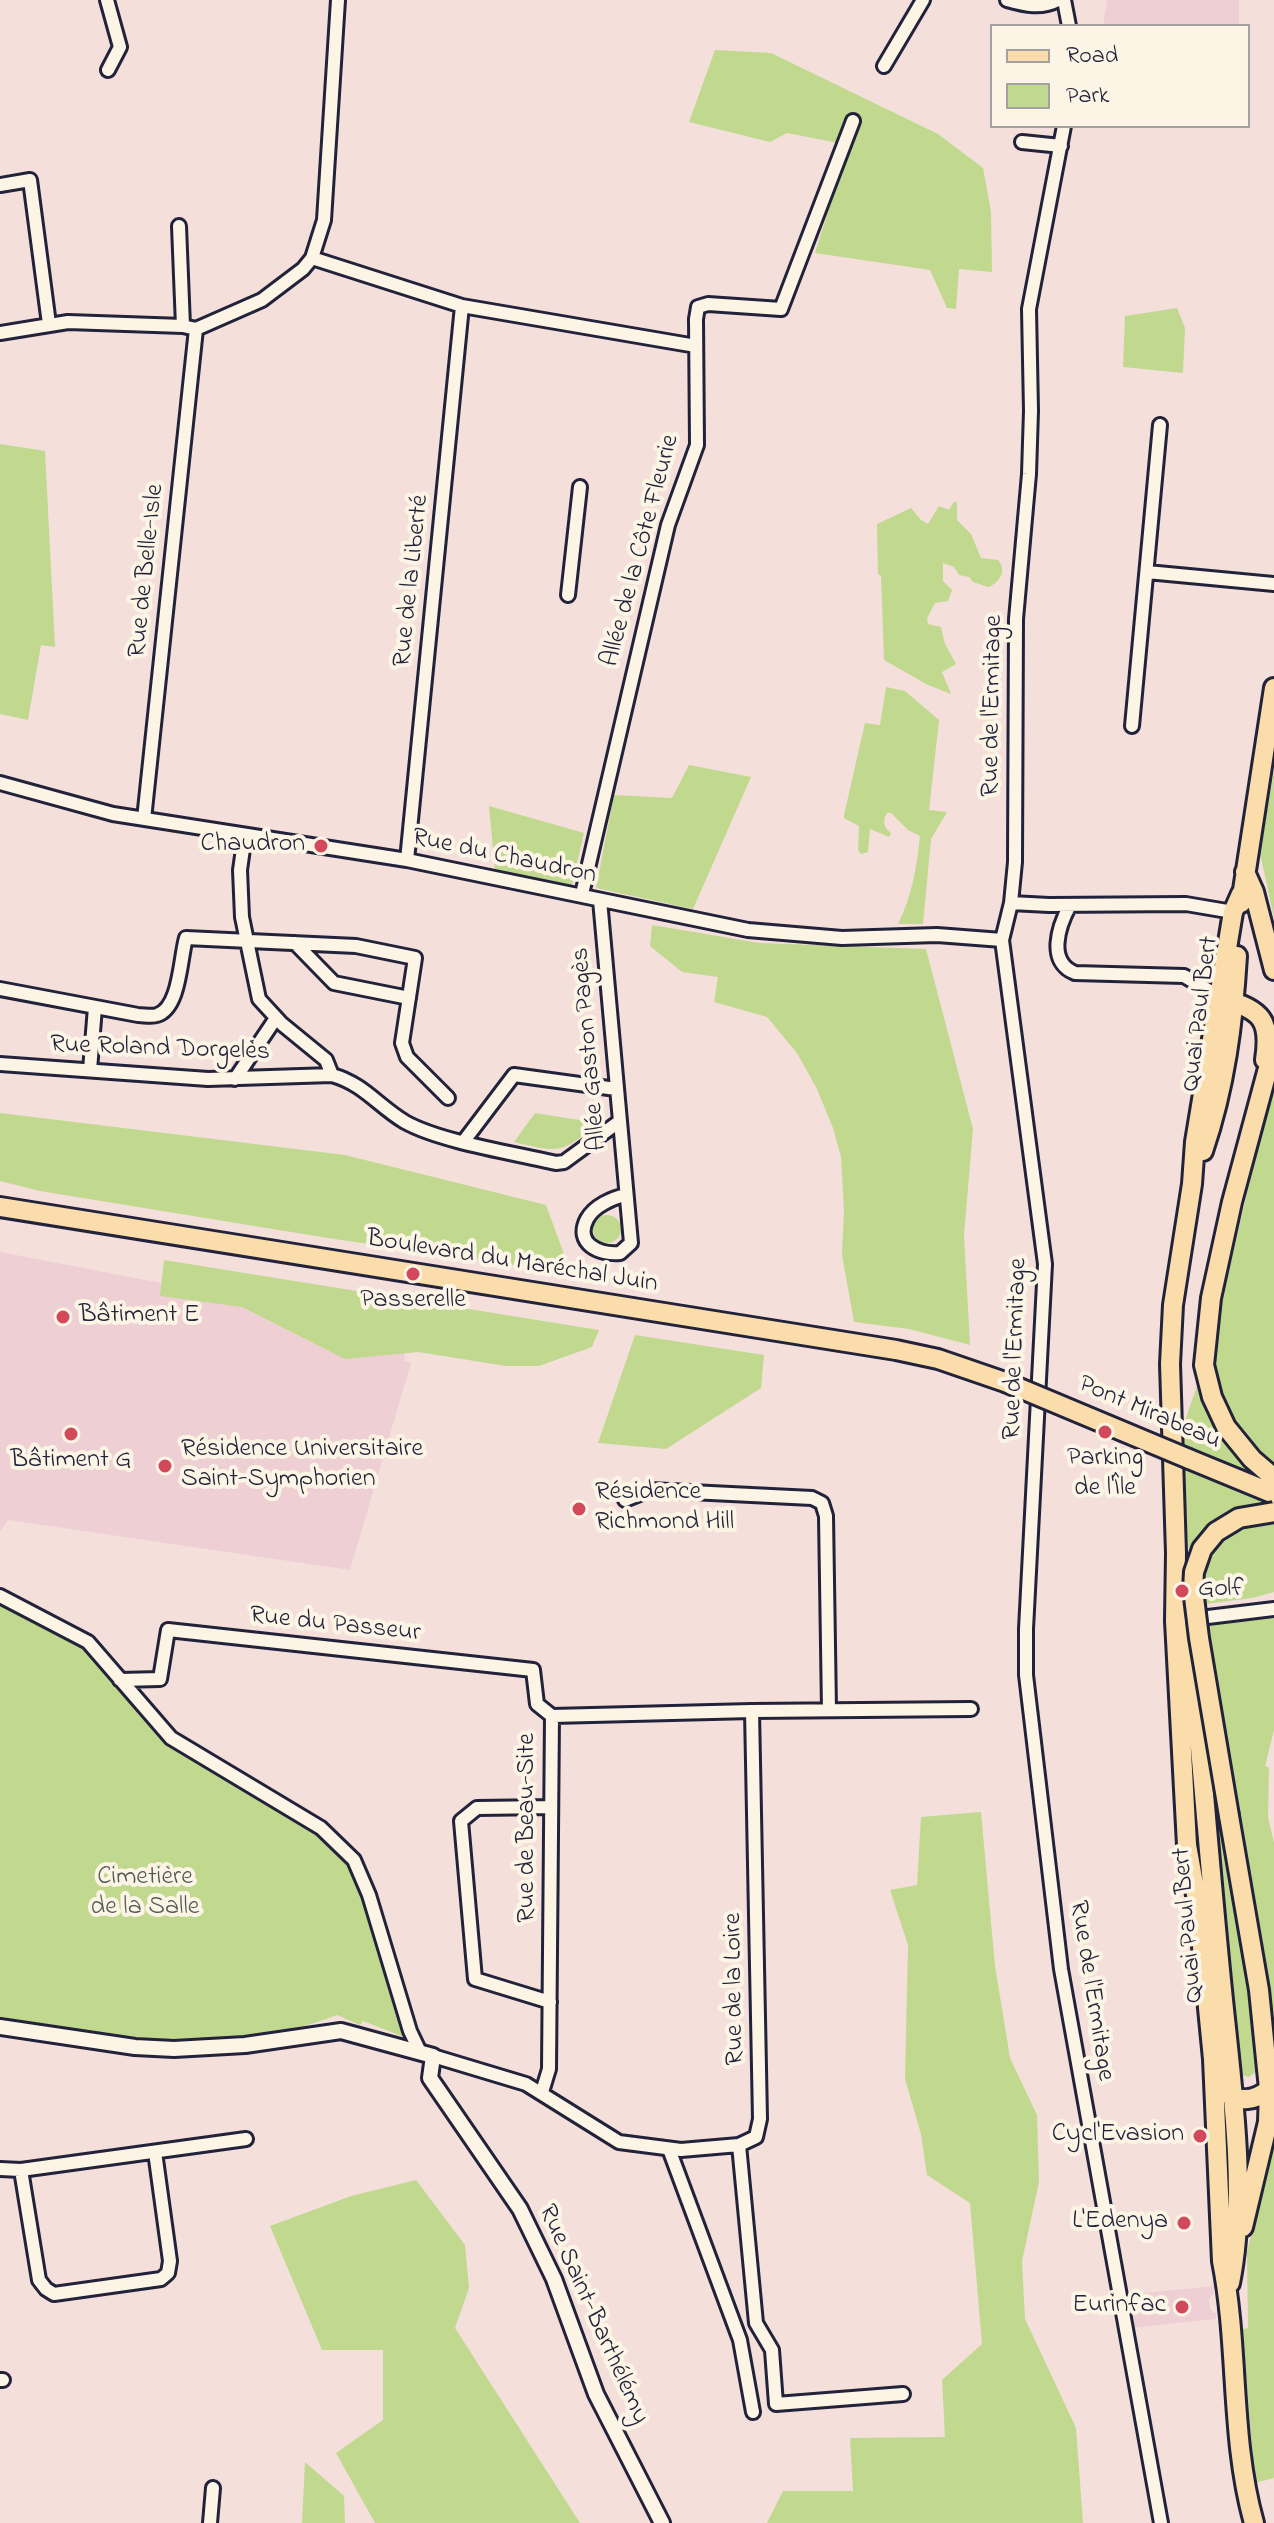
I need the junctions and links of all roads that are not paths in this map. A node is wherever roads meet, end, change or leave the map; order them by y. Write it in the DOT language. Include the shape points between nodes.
graph roads {
  1 [pos="107,0"];
  2 [pos="338,0"];
  3 [pos="923,0"];
  4 [pos="1007,0"];
  5 [pos="1061,0"];
  6 [pos="1068,24"];
  7 [pos="884,66"];
  8 [pos="108,70"];
  9 [pos="853,121"];
  10 [pos="1064,128"];
  11 [pos="1022,142"];
  12 [pos="1061,146"];
  13 [pos="0,185"];
  14 [pos="179,226"];
  15 [pos="312,258"];
  16 [pos="462,306"];
  17 [pos="49,324"];
  18 [pos="189,327"];
  19 [pos="0,333"];
  20 [pos="696,346"];
  21 [pos="1160,425"];
  22 [pos="580,487"];
  23 [pos="1147,572"];
  24 [pos="1274,584"];
  25 [pos="568,595"];
  26 [pos="1274,688"];
  27 [pos="1132,726"];
  28 [pos="0,783"];
  29 [pos="144,819"];
  30 [pos="245,835"];
  31 [pos="407,860"];
  32 [pos="1245,872"];
  33 [pos="582,894"];
  34 [pos="1241,894"];
  35 [pos="600,900"];
  36 [pos="1011,903"];
  37 [pos="1070,905"];
  38 [pos="1233,912"];
  39 [pos="247,939"];
  40 [pos="1002,940"];
  41 [pos="295,943"];
  42 [pos="1274,970"];
  43 [pos="0,989"];
  44 [pos="409,998"];
  45 [pos="1227,999"];
  46 [pos="95,1007"];
  47 [pos="276,1018"];
  48 [pos="1274,1046"];
  49 [pos="0,1064"];
  50 [pos="90,1070"];
  51 [pos="332,1075"];
  52 [pos="235,1079"];
  53 [pos="616,1089"];
  54 [pos="448,1098"];
  55 [pos="1258,1103"];
  56 [pos="620,1121"];
  57 [pos="464,1141"];
  58 [pos="626,1195"];
  59 [pos="3,1209"];
  60 [pos="1005,1382"];
  61 [pos="1274,1478"];
  62 [pos="1274,1494"];
  63 [pos="625,1500"];
  64 [pos="1274,1512"];
  65 [pos="0,1596"];
  66 [pos="1274,1609"];
  67 [pos="1180,1620"];
  68 [pos="120,1680"];
  69 [pos="971,1709"];
  70 [pos="829,1710"];
  71 [pos="752,1711"];
  72 [pos="552,1716"];
  73 [pos="550,1807"];
  74 [pos="550,2002"];
  75 [pos="0,2027"];
  76 [pos="426,2054"];
  77 [pos="1213,2059"];
  78 [pos="1269,2089"];
  79 [pos="542,2092"];
  80 [pos="1232,2097"];
  81 [pos="246,2139"];
  82 [pos="739,2145"];
  83 [pos="669,2149"];
  84 [pos="155,2152"];
  85 [pos="0,2169"];
  86 [pos="21,2170"];
  87 [pos="1235,2259"];
  88 [pos="1229,2293"];
  89 [pos="903,2394"];
  90 [pos="753,2412"];
  91 [pos="213,2488"];
  92 [pos="210,2523"];
  93 [pos="662,2523"];
  94 [pos="1161,2523"];
  95 [pos="1254,2523"];
  1 -- 8 [label="street" via="120,47"];
  2 -- 15 [label="street" via="324,220"];
  3 -- 7 [label="street"];
  4 -- 5 [label="street" via="1034,6"];
  5 -- 6 [label="street"];
  9 -- 20 [label="street, Allée de la Côte Fleurie" via="781,309 698,307"];
  10 -- 12 [label="street, Rue de l'Ermitage"];
  11 -- 12 [label="street"];
  12 -- 36 [label="street, Rue de l'Ermitage" via="1029,309 1030,443 1016,619"];
  13 -- 17 [label="street" via="30,180"];
  14 -- 18 [label="street, Rue de Belle-Isle"];
  15 -- 16 [label="street"];
  15 -- 18 [label="street" via="262,300"];
  16 -- 20 [label="street"];
  16 -- 31 [label="street, Rue de la Liberté"];
  17 -- 18 [label="street"];
  17 -- 19 [label="street"];
  18 -- 29 [label="street, Rue de Belle-Isle"];
  20 -- 33 [label="street, Allée de la Côte Fleurie" via="697,445 668,525"];
  21 -- 23 [label="street"];
  22 -- 25 [label="street"];
  23 -- 24 [label="street"];
  23 -- 27 [label="street"];
  26 -- 32 [label="main road, Quai Paul Bert"];
  28 -- 29 [label="street, Rue du Chaudron"];
  29 -- 30 [label="street, Rue du Chaudron"];
  30 -- 31 [label="street, Rue du Chaudron"];
  30 -- 39 [label="street" via="240,870"];
  31 -- 33 [label="street, Rue du Chaudron"];
  32 -- 34 [label="main road, Quai Paul Bert"];
  32 -- 42 [label="main road"];
  33 -- 35 [label="street, Rue du Chaudron"];
  34 -- 38 [label="main road, Quai Paul Bert"];
  34 -- 45 [label="main road, Quai Paul Bert"];
  35 -- 40 [label="street, Rue du Chaudron" via="748,930 842,938 937,935"];
  35 -- 53 [label="street, Allée Gaston Pagès"];
  36 -- 37 [label="street"];
  36 -- 40 [label="street, Rue de l'Ermitage"];
  37 -- 38 [label="street" via="1186,904"];
  37 -- 45 [label="street" via="1060,923 1058,958 1064,969 1184,976"];
  38 -- 45 [label="main road, Quai Paul Bert"];
  39 -- 41 [label="street"];
  39 -- 46 [label="street" via="186,938 175,996 156,1016"];
  39 -- 47 [label="street" via="259,999"];
  40 -- 94 [label="street, Rue de l'Ermitage" via="1045,1264 1026,1675 1061,1969"];
  41 -- 44 [label="street" via="334,983"];
  41 -- 44 [label="street" via="356,946 415,958"];
  43 -- 46 [label="street"];
  44 -- 54 [label="street" via="402,1043 407,1057"];
  45 -- 55 [label="main road" via="1255,1011 1267,1029"];
  45 -- 67 [label="main road, Quai Paul Bert" via="1230,1044 1192,1184 1173,1305 1170,1354"];
  46 -- 50 [label="street"];
  47 -- 51 [label="street" via="326,1060"];
  47 -- 52 [label="street"];
  48 -- 55 [label="main road"];
  49 -- 50 [label="street, Rue Roland Dorgelès"];
  50 -- 52 [label="street, Rue Roland Dorgelès"];
  51 -- 52 [label="street, Rue Roland Dorgelès"];
  51 -- 57 [label="street, Rue Roland Dorgelès" via="350,1080 405,1122"];
  53 -- 56 [label="street, Allée Gaston Pagès"];
  53 -- 57 [label="street" via="514,1075"];
  55 -- 61 [label="main road" via="1211,1298 1204,1365 1226,1427"];
  56 -- 57 [label="street, Rue Roland Dorgelès" via="564,1162"];
  56 -- 58 [label="street, Allée Gaston Pagès"];
  58 -- 58 [label="street, Allée Gaston Pagès" via="610,1199 588,1216 584,1229 595,1250 620,1253 631,1243"];
  59 -- 60 [label="main road, Boulevard du Maréchal Juin" via="896,1350"];
  60 -- 62 [label="main road, Pont Mirabeau, bridge"];
  63 -- 70 [label="street" via="650,1490 812,1498 822,1503"];
  64 -- 78 [label="main road, bridge" via="1239,1518 1216,1532 1202,1549 1193,1589 1259,1990"];
  65 -- 68 [label="street" via="88,1642"];
  66 -- 67 [label="street"];
  67 -- 77 [label="main road, Quai Paul Bert" via="1187,1845"];
  67 -- 80 [label="main road, Quai Paul Bert" via="1195,1692"];
  68 -- 72 [label="street, Rue du Passeur" via="160,1679 168,1630 533,1670 537,1704"];
  68 -- 76 [label="street" via="171,1738 321,1828 354,1860 410,2031"];
  69 -- 70 [label="street"];
  70 -- 71 [label="street"];
  71 -- 72 [label="street, Rue de Beau-Site"];
  71 -- 82 [label="street, Rue de la Loire" via="760,2123 756,2137"];
  72 -- 73 [label="street, Rue de Beau-Site"];
  73 -- 74 [label="street, Rue de Beau-Site"];
  73 -- 74 [label="street" via="477,1808 461,1821 475,1979"];
  74 -- 79 [label="street, Rue de Beau-Site" via="549,2069"];
  75 -- 76 [label="street" via="174,2049 341,2031"];
  76 -- 79 [label="street"];
  76 -- 93 [label="street, Rue Saint-Barthélémy" via="433,2083 520,2209 554,2279 596,2394"];
  77 -- 80 [label="main road" via="1225,2092"];
  77 -- 88 [label="main road, Quai Paul Bert" via="1222,2261"];
  78 -- 80 [label="main road" via="1248,2100"];
  78 -- 87 [label="main road" via="1262,2151"];
  79 -- 83 [label="street" via="619,2142"];
  80 -- 87 [label="main road, Quai Paul Bert"];
  81 -- 84 [label="street"];
  82 -- 83 [label="street"];
  82 -- 89 [label="street" via="756,2323 772,2350 776,2404"];
  83 -- 90 [label="street" via="740,2340"];
  84 -- 86 [label="street"];
  84 -- 86 [label="street" via="168,2273 161,2279 54,2294 39,2280"];
  85 -- 86 [label="street"];
  87 -- 88 [label="main road, Quai Paul Bert"];
  88 -- 95 [label="main road, Quai Paul Bert" via="1242,2474"];
  91 -- 92 [label="street"];
}
